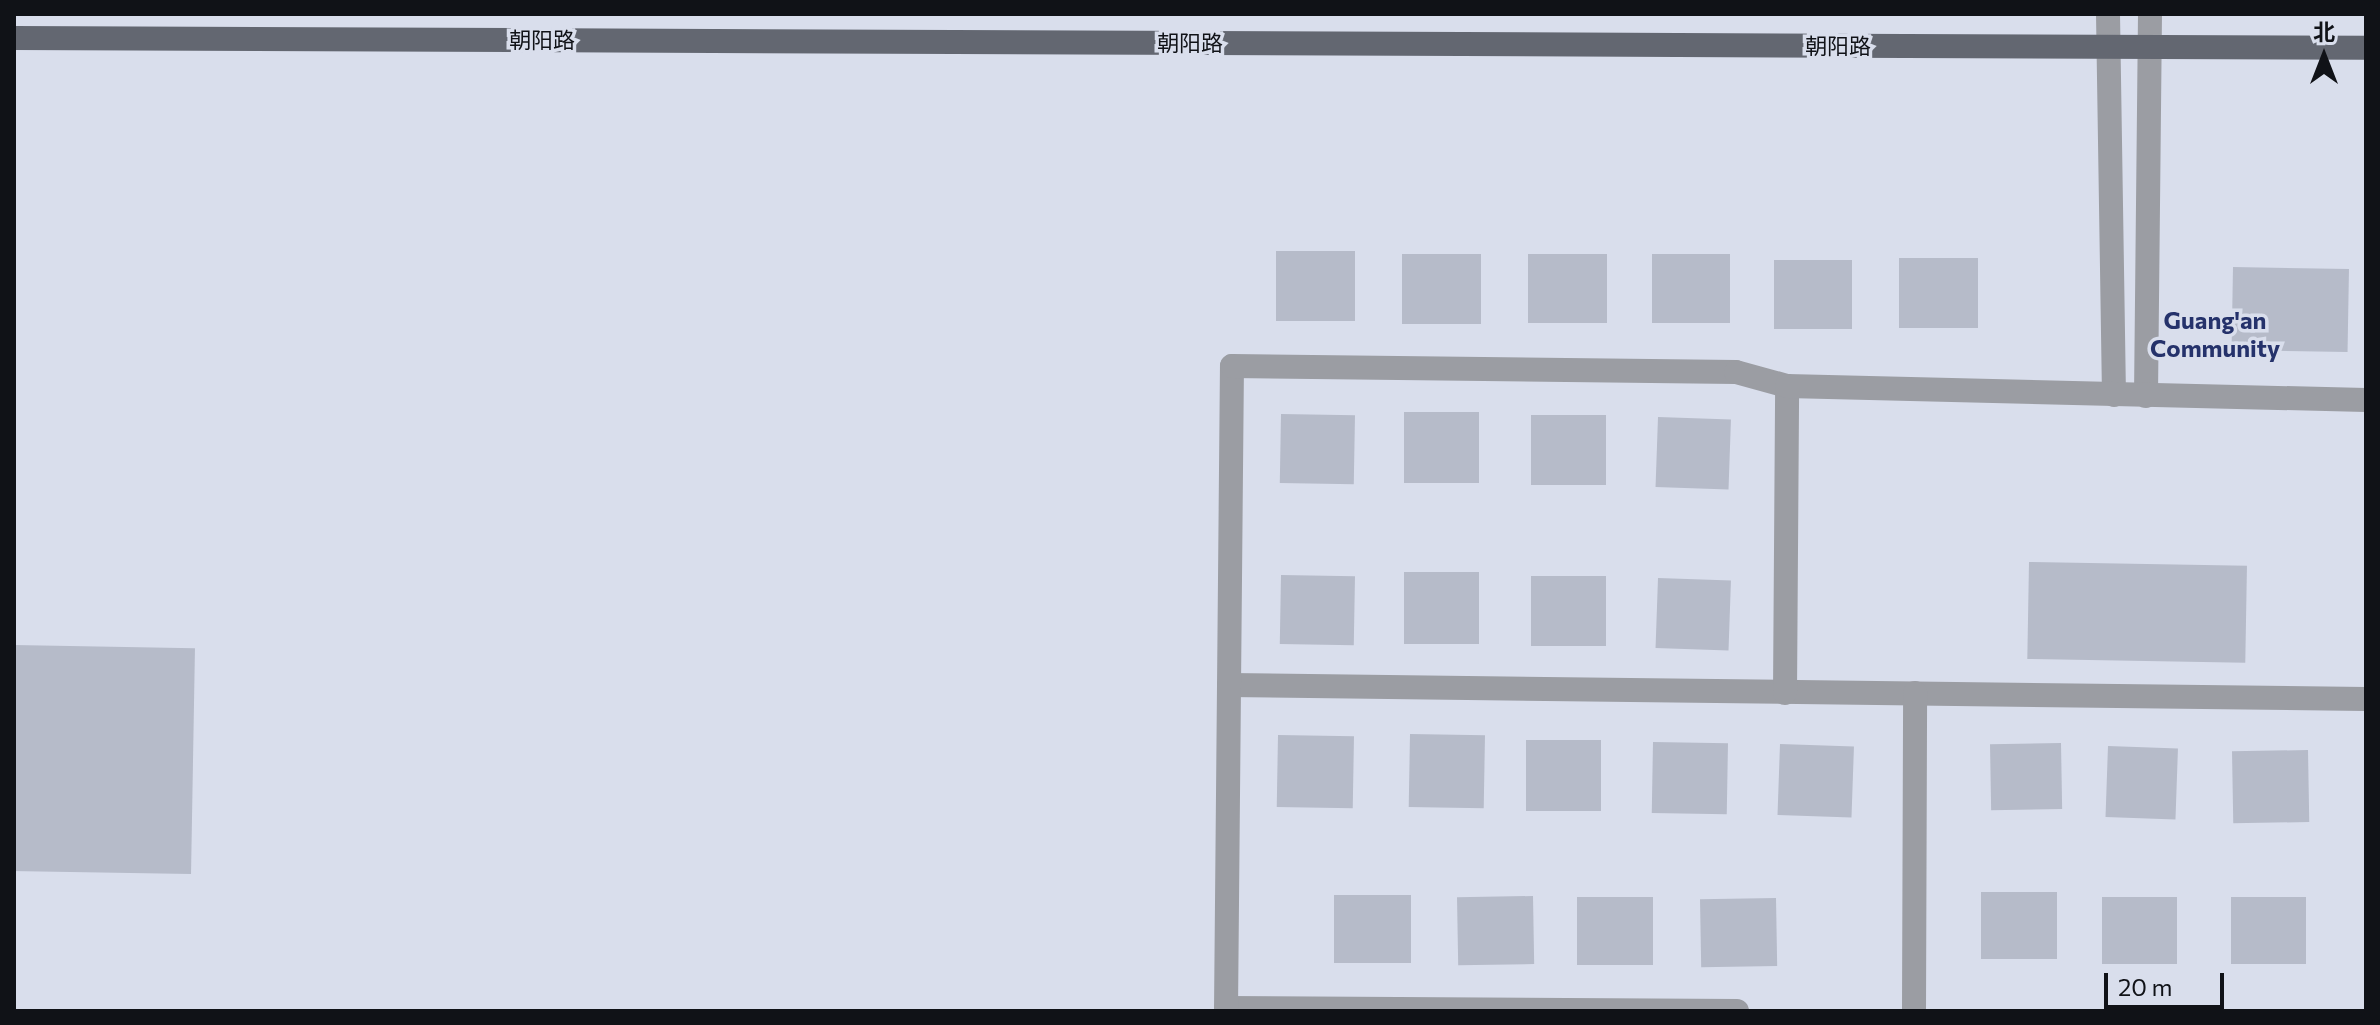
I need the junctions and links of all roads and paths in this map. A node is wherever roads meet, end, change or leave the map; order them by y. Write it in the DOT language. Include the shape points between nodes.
graph roads {
  1 [pos="2108,14"];
  2 [pos="2150,14"];
  3 [pos="14,38"];
  4 [pos="2108,47"];
  5 [pos="2151,47"];
  6 [pos="2366,48"];
  7 [pos="1787,386"];
  8 [pos="2114,395"];
  9 [pos="2146,396"];
  10 [pos="2366,400"];
  11 [pos="1229,685"];
  12 [pos="1785,693"];
  13 [pos="1915,693"];
  14 [pos="2366,699"];
  15 [pos="1226,1010"];
  16 [pos="1737,1011"];
  17 [pos="1914,1011"];
  1 -- 4 [label="lane"];
  2 -- 5 [label="lane"];
  3 -- 4 [label="main road, 朝阳路"];
  4 -- 5 [label="main road, 朝阳路"];
  4 -- 8 [label="lane"];
  5 -- 6 [label="main road, 朝阳路"];
  5 -- 9 [label="lane"];
  7 -- 8 [label="lane"];
  7 -- 11 [label="lane" via="1736,372 1232,366"];
  7 -- 12 [label="lane"];
  8 -- 9 [label="lane"];
  9 -- 10 [label="lane"];
  11 -- 12 [label="lane"];
  11 -- 15 [label="lane"];
  12 -- 13 [label="lane"];
  13 -- 14 [label="lane"];
  13 -- 17 [label="lane"];
  15 -- 16 [label="lane"];
}
